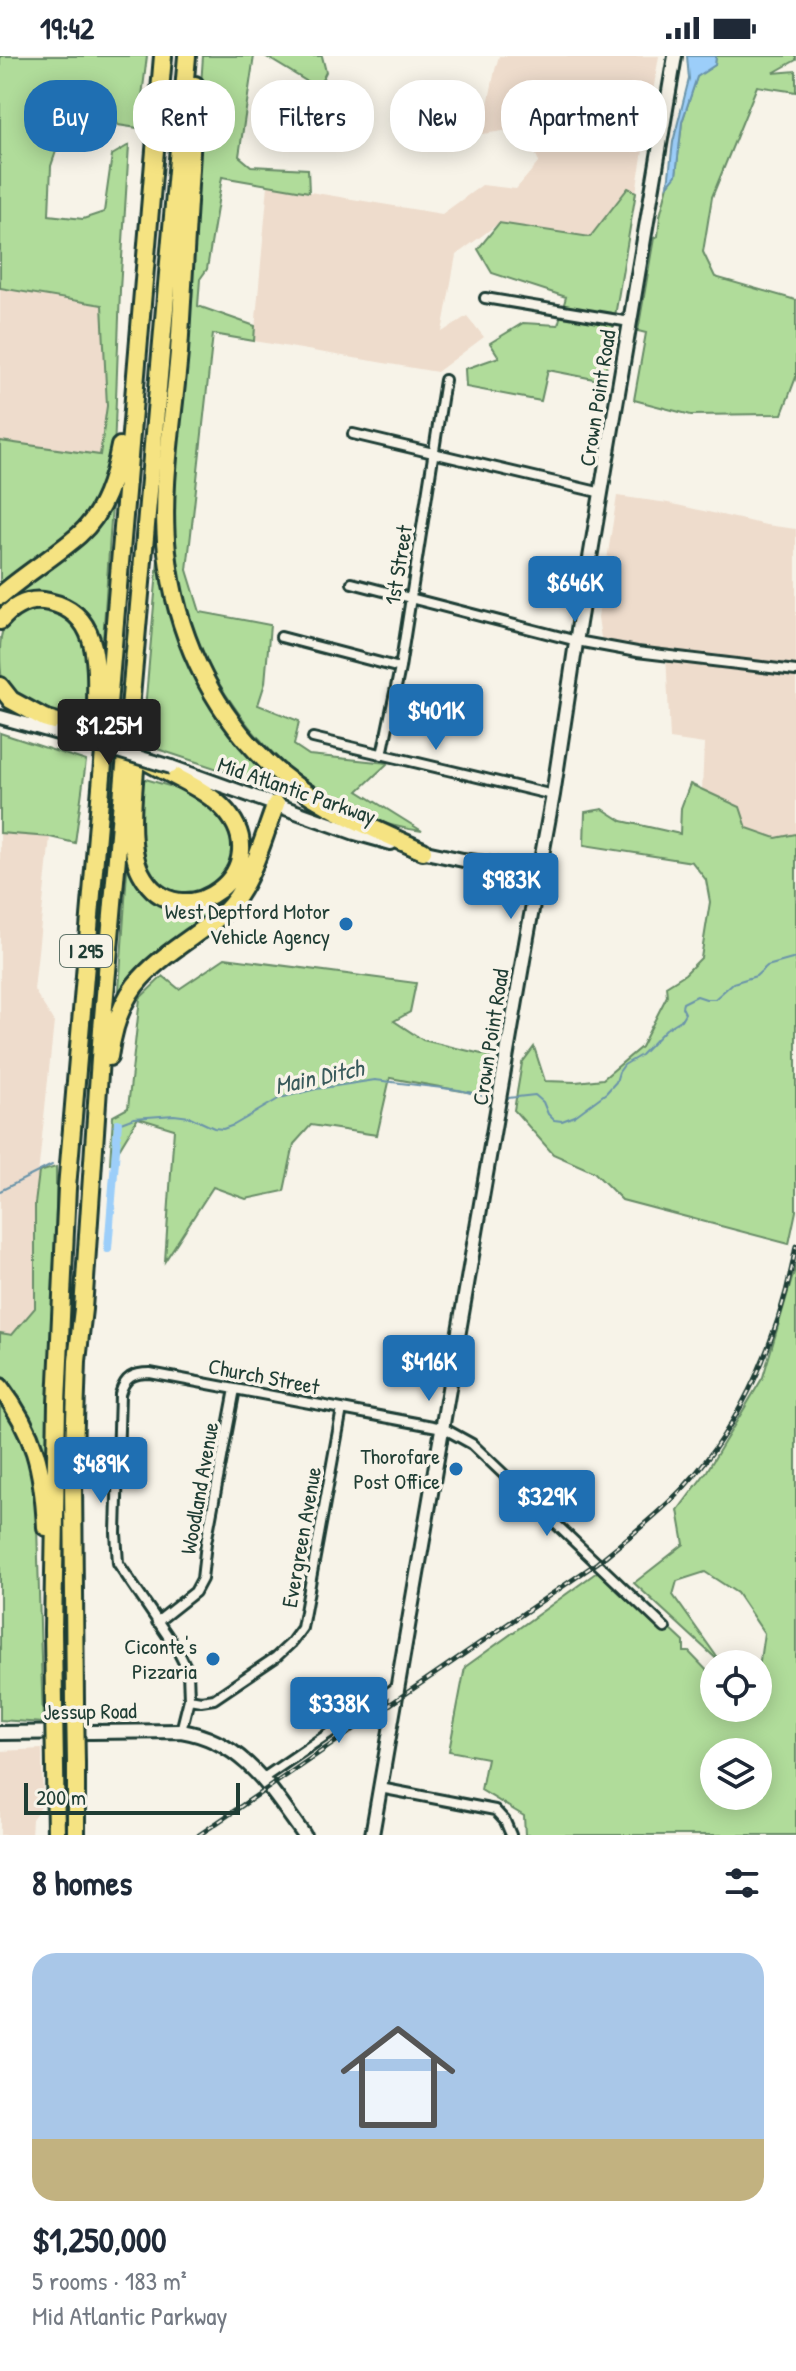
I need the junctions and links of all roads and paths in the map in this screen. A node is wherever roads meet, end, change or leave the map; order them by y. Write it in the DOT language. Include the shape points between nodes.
graph roads {
  1 [pos="163,56"];
  2 [pos="187,56"];
  3 [pos="197,56"];
  4 [pos="675,56"];
  5 [pos="151,199"];
  6 [pos="485,298"];
  7 [pos="630,322"];
  8 [pos="161,352"];
  9 [pos="445,380"];
  10 [pos="353,434"];
  11 [pos="434,452"];
  12 [pos="602,493"];
  13 [pos="352,583"];
  14 [pos="0,596"];
  15 [pos="411,597"];
  16 [pos="0,621"];
  17 [pos="281,637"];
  18 [pos="577,641"];
  19 [pos="400,668"];
  20 [pos="796,671"];
  21 [pos="0,686"];
  22 [pos="0,717"];
  23 [pos="60,728"];
  24 [pos="313,738"];
  25 [pos="83,740"];
  26 [pos="382,755"];
  27 [pos="139,758"];
  28 [pos="170,770"];
  29 [pos="553,795"];
  30 [pos="276,804"];
  31 [pos="423,851"];
  32 [pos="538,871"];
  33 [pos="70,1141"];
  34 [pos="83,1309"];
  35 [pos="0,1387"];
  36 [pos="235,1389"];
  37 [pos="342,1409"];
  38 [pos="443,1428"];
  39 [pos="157,1622"];
  40 [pos="665,1628"];
  41 [pos="53,1630"];
  42 [pos="398,1686"];
  43 [pos="189,1699"];
  44 [pos="181,1731"];
  45 [pos="0,1733"];
  46 [pos="262,1779"];
  47 [pos="380,1788"];
  48 [pos="56,1835"];
  49 [pos="76,1835"];
  50 [pos="304,1835"];
  51 [pos="372,1835"];
  52 [pos="511,1835"];
  1 -- 5 [label="highway, I 295"];
  2 -- 8 [label="highway, I 295"];
  3 -- 31 [label="highway" via="166,499 167,550 181,623 226,714 267,762 332,809"];
  4 -- 7 [label="main road, Crown Point Road"];
  5 -- 14 [label="highway" via="139,240 120,448 111,485 81,534"];
  5 -- 33 [label="highway, I 295"];
  6 -- 7 [label="street"];
  7 -- 12 [label="main road, Crown Point Road"];
  8 -- 28 [label="highway" via="166,373 134,847 140,872 154,890 184,902 202,900 232,880 241,842 223,808"];
  8 -- 34 [label="highway, I 295"];
  9 -- 11 [label="street, 1st Street"];
  10 -- 11 [label="street"];
  11 -- 12 [label="street"];
  11 -- 15 [label="street, 1st Street"];
  12 -- 18 [label="main road, Crown Point Road"];
  13 -- 15 [label="street"];
  15 -- 18 [label="street"];
  15 -- 19 [label="street, 1st Street"];
  16 -- 33 [label="highway" via="20,605 44,600 77,614 93,642 96,725 64,1113"];
  17 -- 19 [label="street"];
  18 -- 20 [label="street"];
  18 -- 29 [label="main road, Crown Point Road"];
  19 -- 26 [label="street, 1st Street"];
  21 -- 23 [label="highway" via="11,700"];
  22 -- 23 [label="main road"];
  23 -- 25 [label="highway, bridge"];
  24 -- 26 [label="street"];
  25 -- 27 [label="main road, bridge"];
  26 -- 29 [label="street"];
  27 -- 28 [label="highway, bridge"];
  28 -- 30 [label="main road, Mid Atlantic Parkway"];
  29 -- 32 [label="main road, Crown Point Road"];
  30 -- 31 [label="main road, Mid Atlantic Parkway"];
  30 -- 34 [label="highway" via="246,883 229,907 152,965 122,1007 106,1074 94,1260"];
  31 -- 32 [label="main road, Mid Atlantic Parkway"];
  32 -- 38 [label="main road, Crown Point Road"];
  33 -- 41 [label="highway, I 295"];
  34 -- 49 [label="highway, I 295, bridge" via="75,1406"];
  35 -- 41 [label="highway" via="25,1424 38,1460"];
  36 -- 37 [label="street, Church Street"];
  36 -- 39 [label="street, Woodland Avenue" via="202,1579 195,1592"];
  36 -- 39 [label="street, Church Street" via="138,1373 127,1378 120,1394 118,1563"];
  37 -- 38 [label="street, Church Street"];
  37 -- 43 [label="street, Evergreen Avenue" via="302,1628 276,1657 214,1699"];
  38 -- 40 [label="street" via="472,1444"];
  38 -- 42 [label="main road, Crown Point Road"];
  39 -- 43 [label="street" via="185,1662"];
  41 -- 48 [label="highway, I 295, bridge"];
  42 -- 46 [label="street"];
  42 -- 47 [label="main road, Crown Point Road"];
  43 -- 44 [label="street"];
  44 -- 45 [label="main road, Jessup Road"];
  44 -- 46 [label="main road, Jessup Road" via="222,1743"];
  46 -- 50 [label="main road, Jessup Road"];
  47 -- 51 [label="main road, Crown Point Road"];
  47 -- 52 [label="street" via="495,1810"];
}
